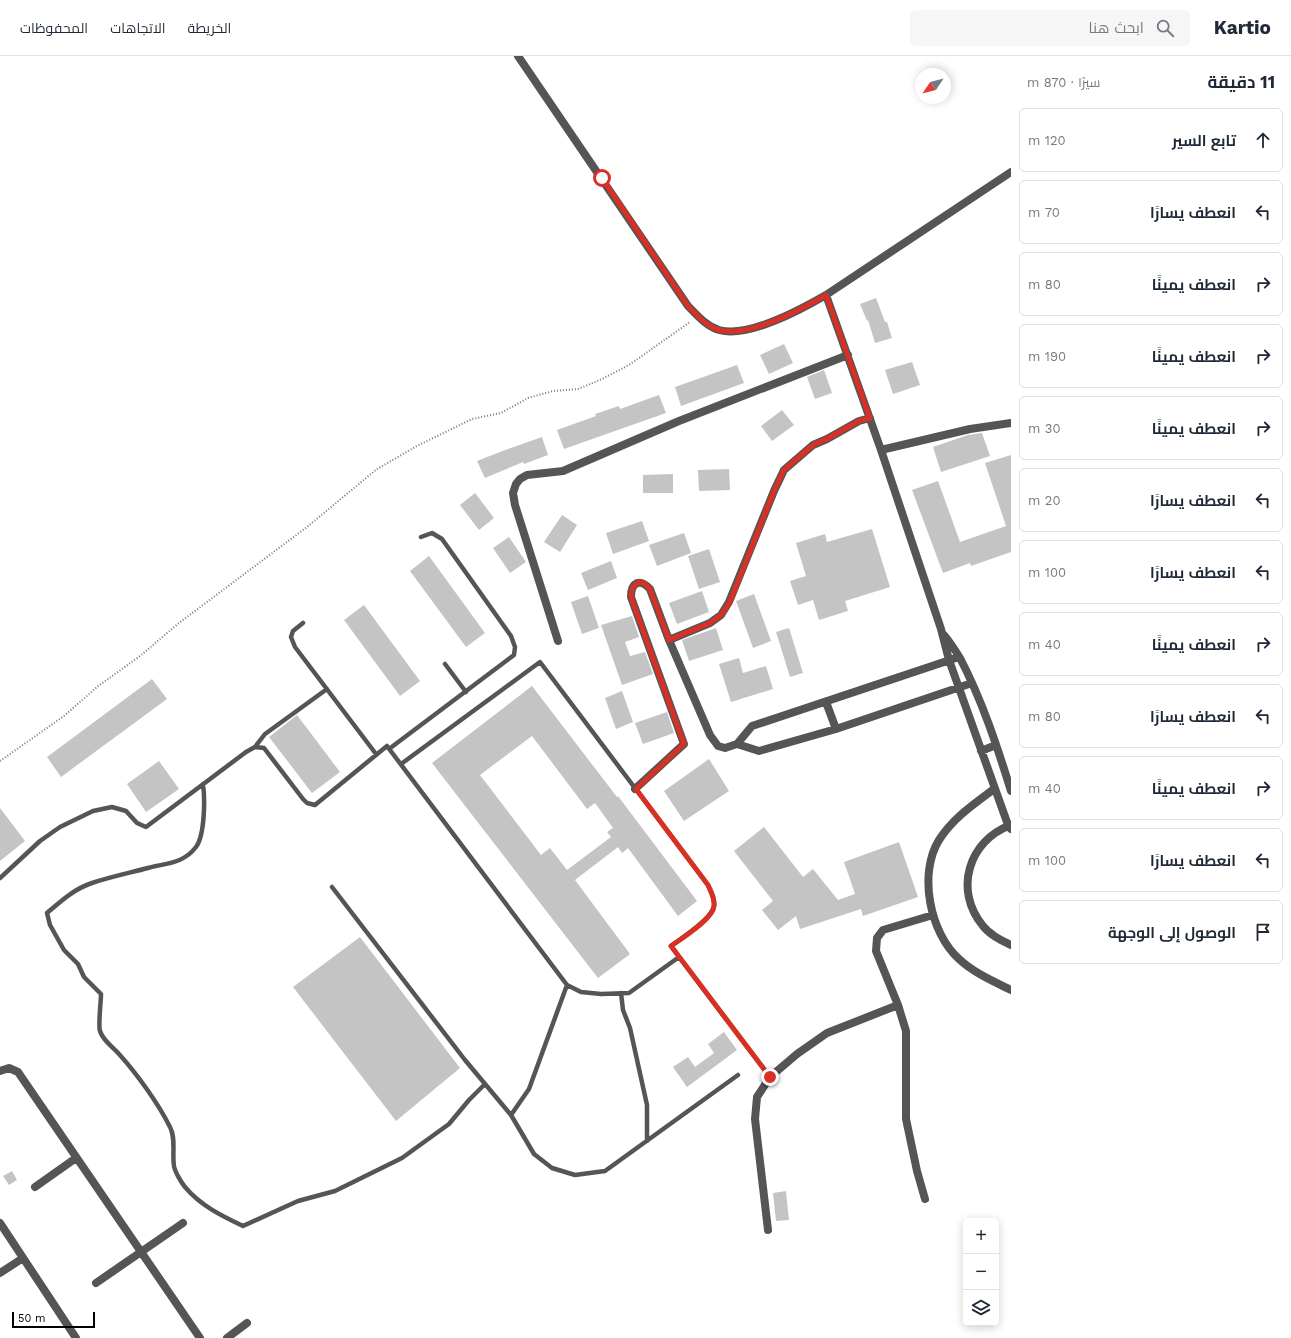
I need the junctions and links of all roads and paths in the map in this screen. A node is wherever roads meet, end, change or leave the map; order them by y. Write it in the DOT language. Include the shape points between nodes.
graph roads {
  1 [pos="518,56"];
  2 [pos="1011,172"];
  3 [pos="826,295"];
  4 [pos="698,316"];
  5 [pos="848,355"];
  6 [pos="870,418"];
  7 [pos="1011,423"];
  8 [pos="881,450"];
  9 [pos="421,537"];
  10 [pos="303,624"];
  11 [pos="941,629"];
  12 [pos="669,640"];
  13 [pos="558,641"];
  14 [pos="959,657"];
  15 [pos="949,660"];
  16 [pos="445,664"];
  17 [pos="972,683"];
  18 [pos="959,687"];
  19 [pos="327,689"];
  20 [pos="466,692"];
  21 [pos="826,702"];
  22 [pos="836,728"];
  23 [pos="737,744"];
  24 [pos="996,745"];
  25 [pos="255,747"];
  26 [pos="389,750"];
  27 [pos="981,751"];
  28 [pos="376,754"];
  29 [pos="0,761"];
  30 [pos="401,764"];
  31 [pos="1008,770"];
  32 [pos="203,784"];
  33 [pos="636,789"];
  34 [pos="994,789"];
  35 [pos="1011,791"];
  36 [pos="1011,825"];
  37 [pos="1011,829"];
  38 [pos="0,878"];
  39 [pos="332,887"];
  40 [pos="933,915"];
  41 [pos="1011,944"];
  42 [pos="679,957"];
  43 [pos="567,985"];
  44 [pos="1011,990"];
  45 [pos="621,993"];
  46 [pos="898,1005"];
  47 [pos="0,1071"];
  48 [pos="738,1075"];
  49 [pos="770,1077"];
  50 [pos="485,1084"];
  51 [pos="511,1115"];
  52 [pos="647,1141"];
  53 [pos="76,1158"];
  54 [pos="36,1187"];
  55 [pos="925,1199"];
  56 [pos="0,1223"];
  57 [pos="184,1223"];
  58 [pos="768,1230"];
  59 [pos="141,1252"];
  60 [pos="23,1258"];
  61 [pos="0,1273"];
  62 [pos="96,1283"];
  63 [pos="247,1323"];
  64 [pos="76,1338"];
  65 [pos="200,1338"];
  66 [pos="227,1338"];
  1 -- 4 [label="street" via="688,306"];
  2 -- 3 [label="street"];
  3 -- 4 [label="street" via="779,320 732,332 718,329 702,321"];
  3 -- 5 [label="street"];
  4 -- 29 [label="path" via="629,365 600,380 578,389 553,391 528,398 501,413 472,419 377,468 307,527 179,623 64,716"];
  5 -- 6 [label="street"];
  5 -- 13 [label="street" via="679,421 563,471 520,478 513,493 515,505"];
  6 -- 8 [label="street"];
  6 -- 12 [label="street" via="813,445 784,470 730,602 721,615 710,623"];
  7 -- 8 [label="street" via="970,429"];
  8 -- 11 [label="street"];
  9 -- 20 [label="lane" via="432,533 442,539 511,636 515,647 514,655"];
  10 -- 19 [label="lane" via="293,631 291,637 295,647"];
  11 -- 14 [label="street"];
  11 -- 15 [label="street"];
  12 -- 23 [label="street" via="710,736 718,746 725,748"];
  12 -- 33 [label="street" via="650,589 641,582 637,583 631,590 631,597 684,744"];
  14 -- 15 [label="street"];
  14 -- 17 [label="street"];
  15 -- 18 [label="street"];
  15 -- 21 [label="street"];
  16 -- 20 [label="lane"];
  17 -- 18 [label="street"];
  17 -- 24 [label="street"];
  18 -- 22 [label="street"];
  18 -- 27 [label="street"];
  19 -- 25 [label="lane" via="265,734"];
  19 -- 28 [label="lane"];
  20 -- 26 [label="lane"];
  21 -- 22 [label="street"];
  21 -- 23 [label="street" via="752,726"];
  22 -- 23 [label="street" via="759,751"];
  24 -- 27 [label="street"];
  24 -- 31 [label="street"];
  25 -- 28 [label="lane" via="264,748 303,799 315,805"];
  25 -- 32 [label="lane"];
  26 -- 28 [label="lane" via="387,746"];
  26 -- 30 [label="lane"];
  27 -- 34 [label="street"];
  30 -- 33 [label="lane" via="540,662"];
  30 -- 43 [label="lane"];
  31 -- 35 [label="street"];
  32 -- 38 [label="lane" via="146,827 137,823 126,811 112,807 93,810 40,841"];
  32 -- 50 [label="lane" via="203,825 197,845 187,856 167,865 91,883 66,896 47,913 50,925 64,950 78,964 84,977 101,994 100,1030 106,1042 119,1053 171,1128 174,1167 184,1186 198,1202 243,1226 298,1201 336,1191 402,1158 449,1124"];
  33 -- 42 [label="lane" via="708,885 714,897 714,907 710,916 671,946"];
  34 -- 37 [label="street"];
  34 -- 40 [label="street" via="956,819 938,842 930,861 928,887"];
  36 -- 41 [label="street, bridge" via="992,834 980,846 972,859 967,877 968,896 983,926 996,938"];
  39 -- 50 [label="lane"];
  40 -- 44 [label="street" via="944,941 957,958 973,970"];
  40 -- 46 [label="street" via="883,930 877,938 876,951"];
  42 -- 45 [label="lane" via="629,993"];
  42 -- 49 [label="lane"];
  43 -- 45 [label="lane" via="581,992"];
  43 -- 51 [label="lane" via="529,1089"];
  45 -- 52 [label="lane" via="646,1105"];
  46 -- 49 [label="street" via="827,1033"];
  46 -- 55 [label="street" via="906,1031 906,1119"];
  47 -- 53 [label="street" via="9,1068 18,1072"];
  48 -- 52 [label="lane"];
  49 -- 58 [label="street" via="757,1097 755,1119"];
  50 -- 51 [label="lane"];
  51 -- 52 [label="lane" via="534,1154 552,1168 575,1175 605,1171"];
  53 -- 54 [label="street"];
  53 -- 59 [label="street"];
  56 -- 60 [label="street"];
  57 -- 59 [label="street"];
  59 -- 62 [label="street"];
  59 -- 65 [label="street"];
  60 -- 61 [label="street"];
  60 -- 64 [label="street"];
  63 -- 66 [label="street"];
}
